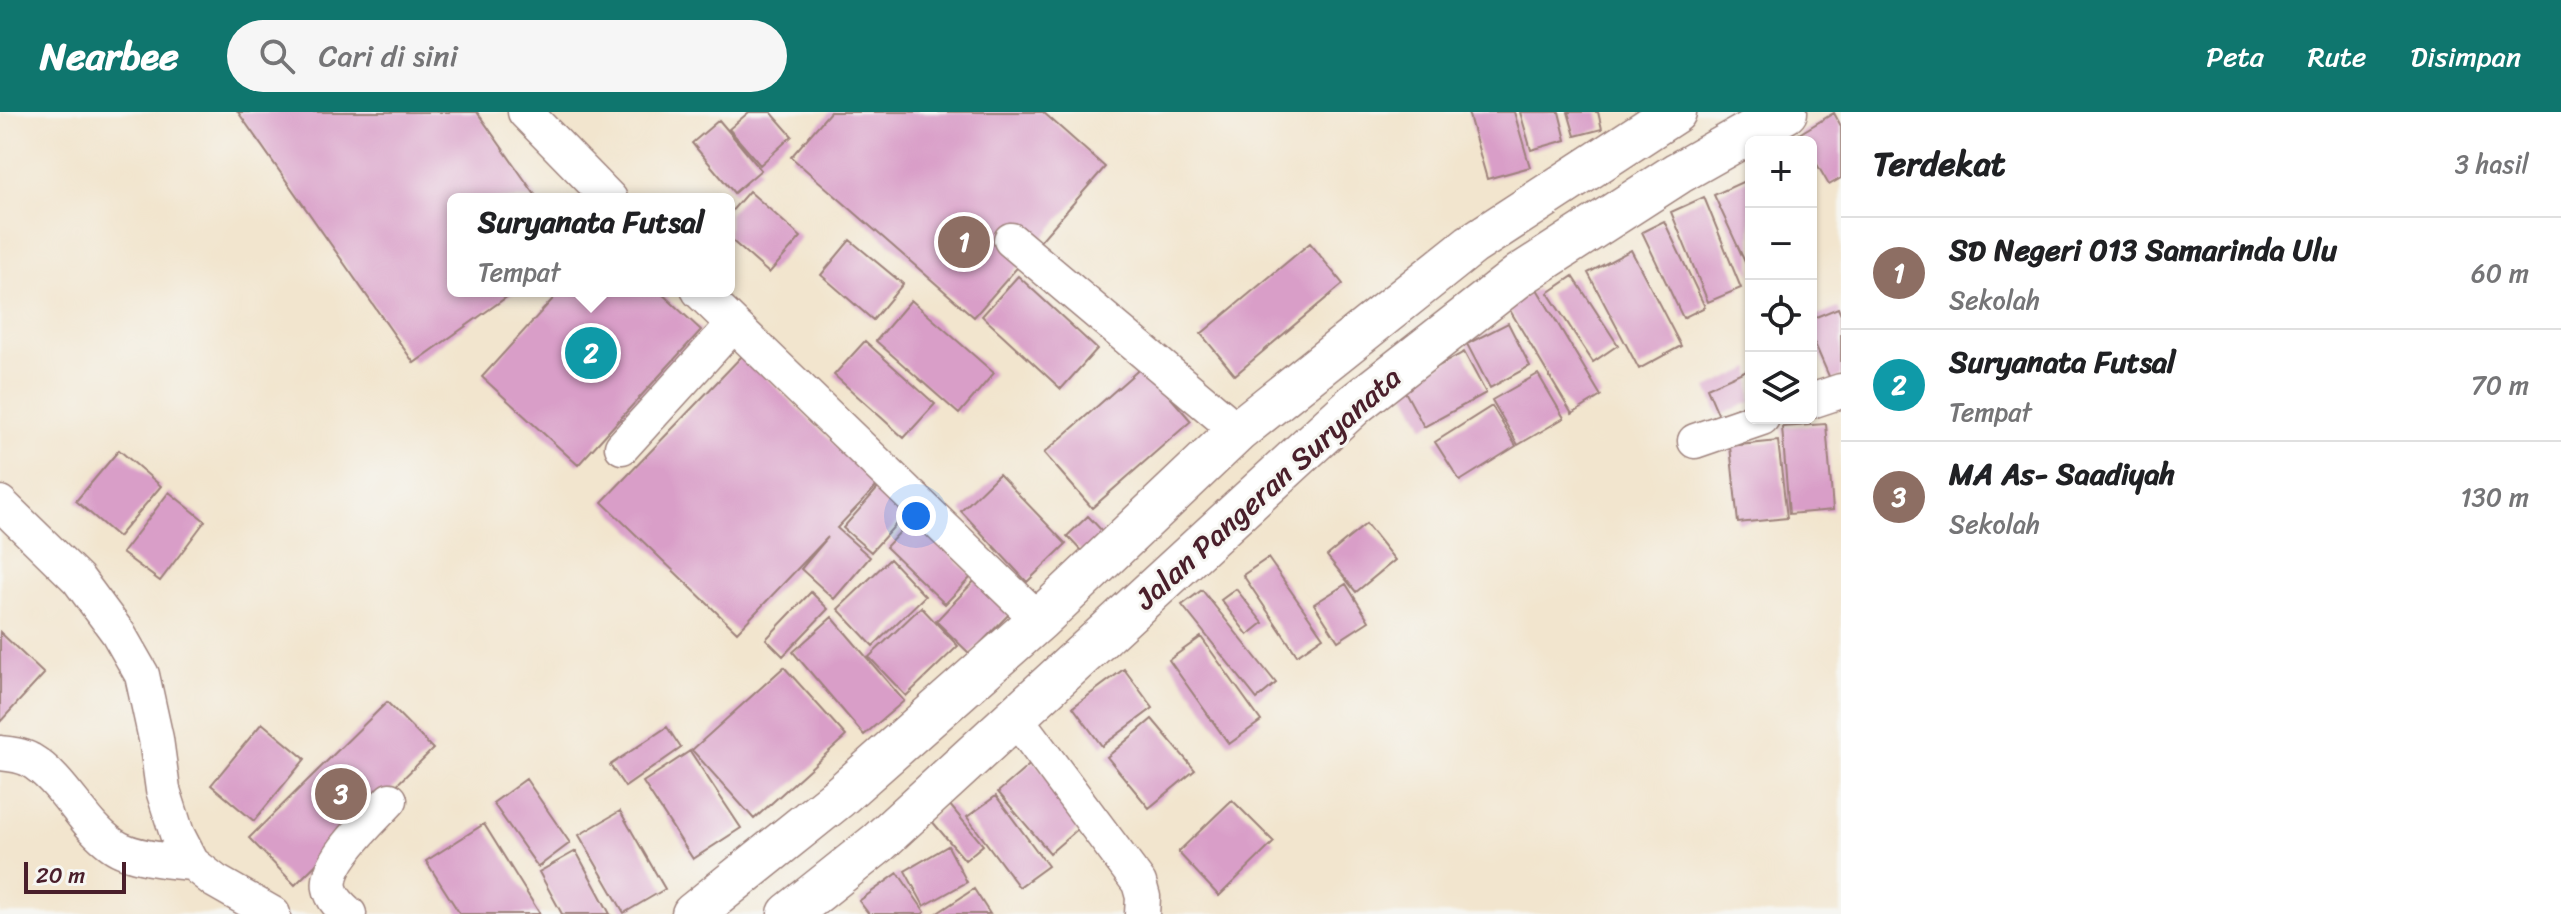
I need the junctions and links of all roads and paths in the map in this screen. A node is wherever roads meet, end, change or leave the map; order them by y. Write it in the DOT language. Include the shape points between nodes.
graph roads {
  1 [pos="525,112"];
  2 [pos="1786,112"];
  3 [pos="1671,113"];
  4 [pos="604,193"];
  5 [pos="1011,240"];
  6 [pos="705,297"];
  7 [pos="733,325"];
  8 [pos="1841,391"];
  9 [pos="1817,399"];
  10 [pos="1745,424"];
  11 [pos="1238,431"];
  12 [pos="1695,441"];
  13 [pos="622,447"];
  14 [pos="0,503"];
  15 [pos="1039,620"];
  16 [pos="1015,717"];
  17 [pos="0,753"];
  18 [pos="839,797"];
  19 [pos="390,800"];
  20 [pos="878,843"];
  21 [pos="192,863"];
  22 [pos="792,913"];
  23 [pos="273,914"];
  24 [pos="349,914"];
  25 [pos="693,914"];
  26 [pos="1142,914"];
  1 -- 4 [label="street"];
  2 -- 16 [label="main road, Jalan Pangeran Suryanata" via="1678,173 1520,275 1355,404"];
  3 -- 11 [label="main road, Jalan Pangeran Suryanata" via="1471,245"];
  5 -- 11 [label="street"];
  6 -- 7 [label="street"];
  7 -- 13 [label="street"];
  7 -- 15 [label="street"];
  8 -- 9 [label="street"];
  10 -- 12 [label="street"];
  11 -- 15 [label="main road, Jalan Pangeran Suryanata"];
  14 -- 21 [label="street" via="78,579 142,675 163,790"];
  15 -- 18 [label="main road, Jalan Pangeran Suryanata"];
  16 -- 20 [label="main road, Jalan Pangeran Suryanata"];
  16 -- 26 [label="street" via="1139,883"];
  17 -- 21 [label="street" via="31,761 116,847"];
  18 -- 20 [label="main road"];
  18 -- 25 [label="main road, Jalan Pangeran Suryanata"];
  19 -- 24 [label="street" via="331,872 330,888"];
  20 -- 22 [label="main road, Jalan Pangeran Suryanata"];
  21 -- 23 [label="street"];
}
